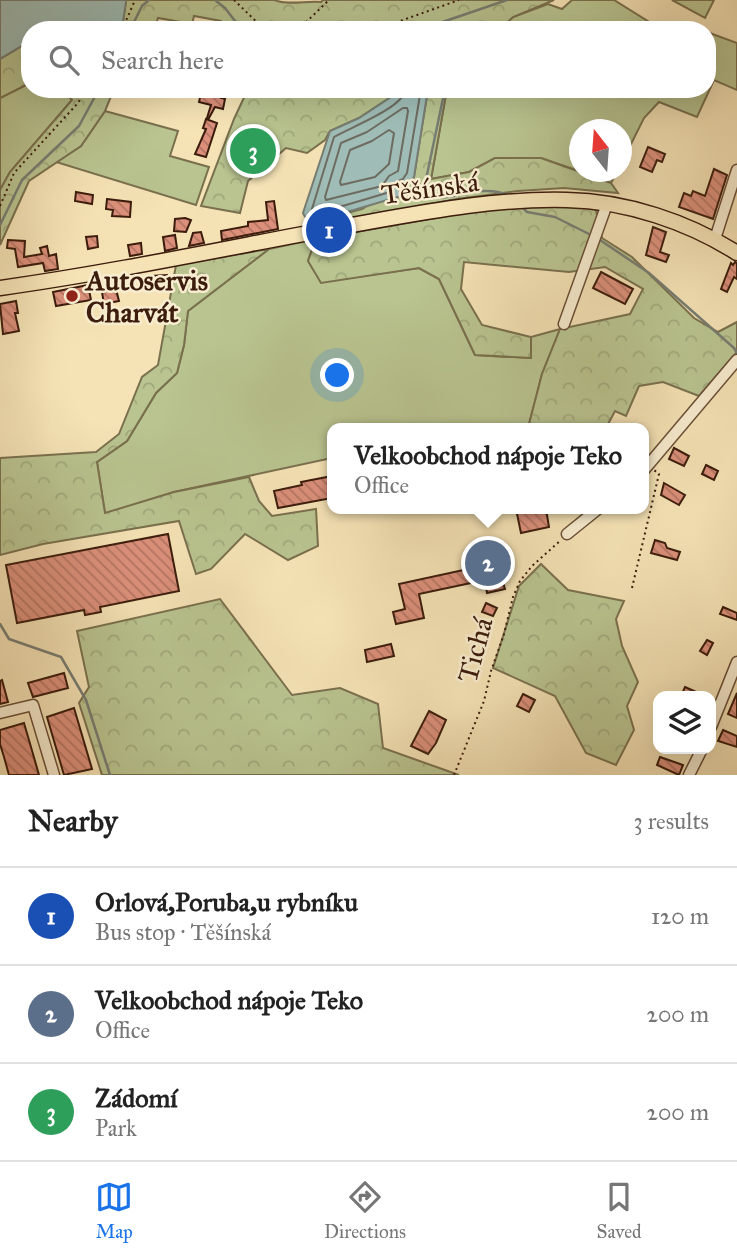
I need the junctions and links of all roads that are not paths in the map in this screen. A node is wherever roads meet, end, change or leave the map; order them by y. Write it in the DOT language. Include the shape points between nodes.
graph roads {
  1 [pos="737,170"];
  2 [pos="607,204"];
  3 [pos="715,239"];
  4 [pos="737,254"];
  5 [pos="0,288"];
  6 [pos="564,324"];
  7 [pos="737,360"];
  8 [pos="649,463"];
  9 [pos="592,514"];
  10 [pos="567,534"];
  11 [pos="737,662"];
  12 [pos="0,713"];
  13 [pos="716,714"];
  14 [pos="700,754"];
  15 [pos="54,775"];
  16 [pos="689,775"];
  1 -- 3 [label="street"];
  2 -- 3 [label="main road, Těšínská" via="661,217"];
  2 -- 5 [label="main road, Těšínská" via="533,200 413,214"];
  2 -- 6 [label="street"];
  3 -- 4 [label="main road, Těšínská"];
  7 -- 8 [label="street"];
  9 -- 10 [label="street"];
  11 -- 13 [label="street"];
  12 -- 15 [label="street" via="33,705"];
  14 -- 16 [label="street"];
}
